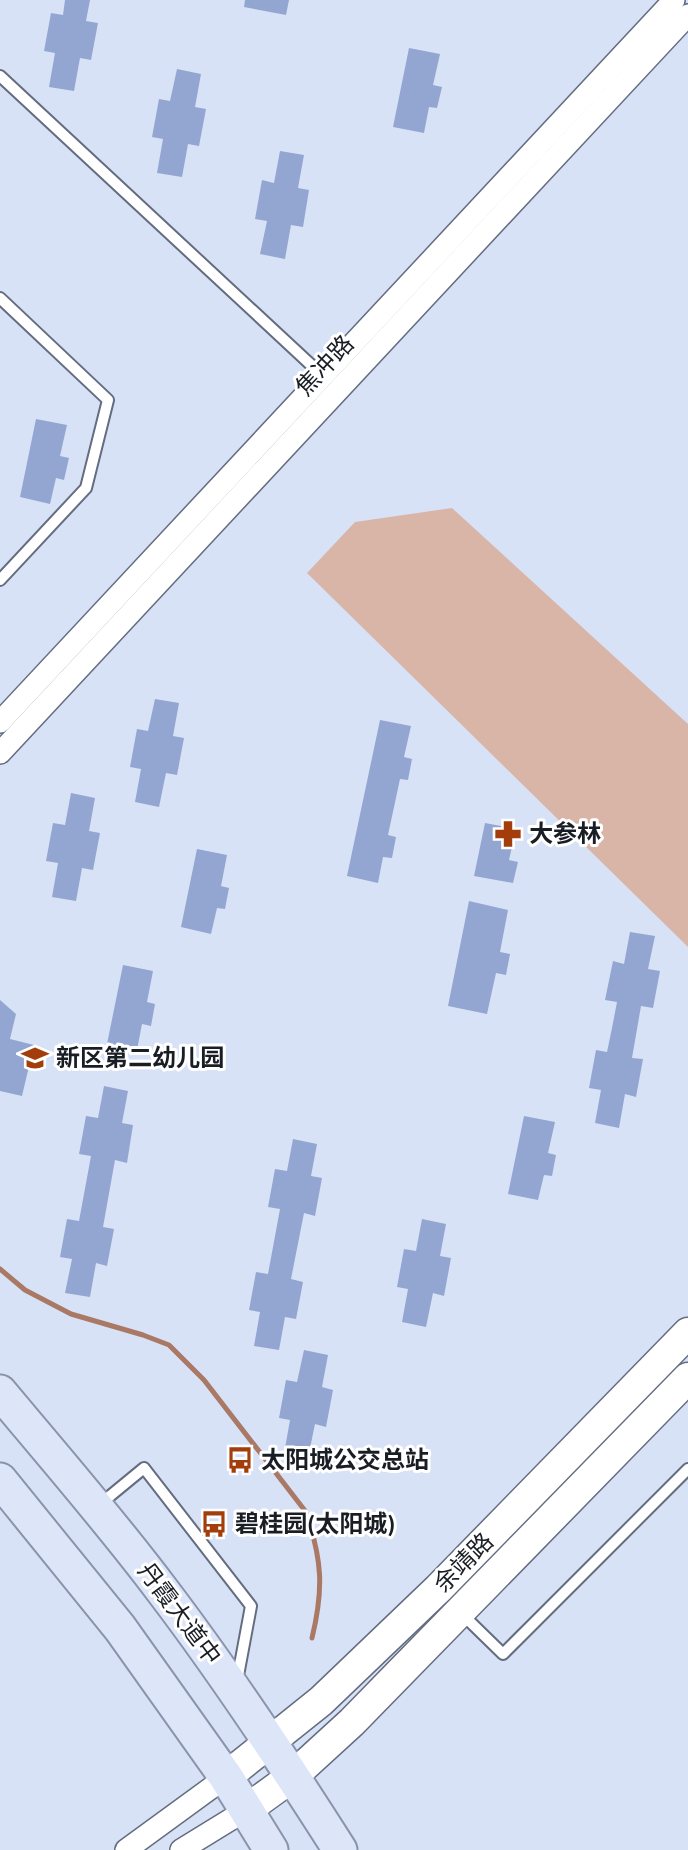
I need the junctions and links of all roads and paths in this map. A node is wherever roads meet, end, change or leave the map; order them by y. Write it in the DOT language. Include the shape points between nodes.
graph roads {
  1 [pos="674,0"];
  2 [pos="688,15"];
  3 [pos="0,76"];
  4 [pos="0,298"];
  5 [pos="323,376"];
  6 [pos="0,580"];
  7 [pos="0,722"];
  8 [pos="0,752"];
  9 [pos="688,1333"];
  10 [pos="688,1378"];
  11 [pos="0,1392"];
  12 [pos="688,1469"];
  13 [pos="0,1480"];
  14 [pos="97,1507"];
  15 [pos="460,1612"];
  16 [pos="236,1691"];
  17 [pos="271,1743"];
  18 [pos="293,1776"];
  19 [pos="226,1777"];
  20 [pos="246,1810"];
  21 [pos="126,1850"];
  22 [pos="181,1850"];
  23 [pos="271,1850"];
  24 [pos="340,1850"];
  1 -- 5 [label="street, 焦冲路"];
  2 -- 8 [label="street, 焦冲路"];
  3 -- 5 [label="lane"];
  4 -- 6 [label="lane" via="108,400 86,488"];
  5 -- 7 [label="street, 焦冲路"];
  9 -- 17 [label="main road, 余靖路" via="439,1590"];
  10 -- 15 [label="main road, 余靖路"];
  11 -- 14 [label="main road, 丹霞大道中"];
  12 -- 15 [label="lane" via="503,1654"];
  13 -- 19 [label="main road" via="120,1628"];
  14 -- 16 [label="main road, 丹霞大道中"];
  14 -- 16 [label="lane" via="144,1468 251,1606"];
  15 -- 18 [label="main road, 余靖路"];
  16 -- 17 [label="main road, 丹霞大道中"];
  17 -- 18 [label="main road, 丹霞大道中"];
  17 -- 19 [label="main road, 余靖路"];
  18 -- 20 [label="main road, 余靖路"];
  18 -- 24 [label="main road, 丹霞大道中"];
  19 -- 20 [label="main road"];
  19 -- 21 [label="street"];
  20 -- 22 [label="street"];
  20 -- 23 [label="main road"];
}
